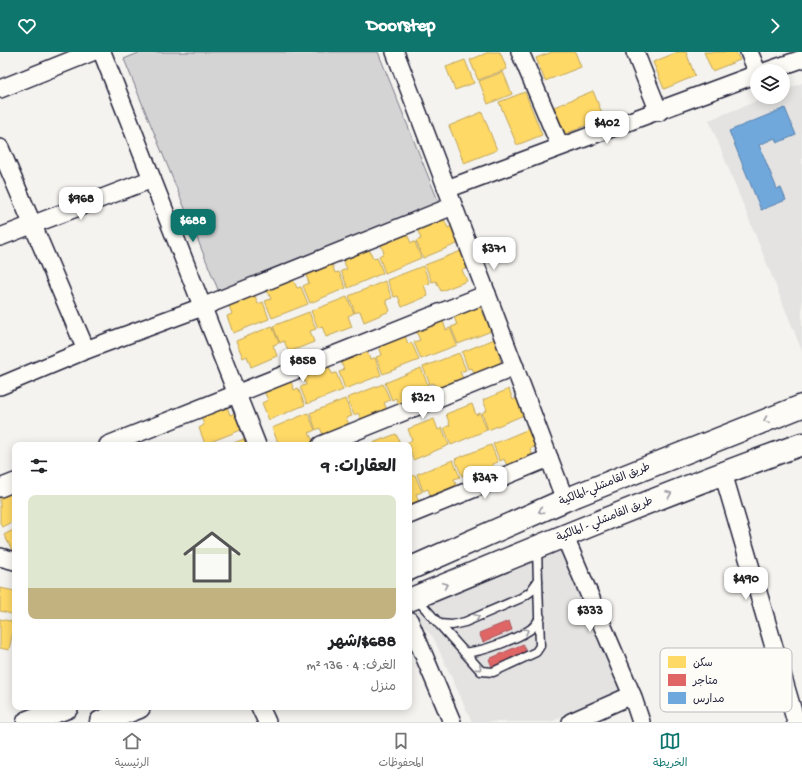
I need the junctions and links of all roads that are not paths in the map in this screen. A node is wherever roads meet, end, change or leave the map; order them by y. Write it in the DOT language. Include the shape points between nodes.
graph roads {
  1 [pos="92,52"];
  2 [pos="102,52"];
  3 [pos="394,52"];
  4 [pos="520,52"];
  5 [pos="635,52"];
  6 [pos="749,52"];
  7 [pos="802,59"];
  8 [pos="754,64"];
  9 [pos="787,64"];
  10 [pos="750,77"];
  11 [pos="0,89"];
  12 [pos="659,112"];
  13 [pos="560,146"];
  14 [pos="0,148"];
  15 [pos="152,179"];
  16 [pos="447,189"];
  17 [pos="453,206"];
  18 [pos="33,224"];
  19 [pos="0,237"];
  20 [pos="487,294"];
  21 [pos="202,307"];
  22 [pos="86,350"];
  23 [pos="515,367"];
  24 [pos="0,386"];
  25 [pos="237,394"];
  26 [pos="802,406"];
  27 [pos="116,442"];
  28 [pos="256,442"];
  29 [pos="328,442"];
  30 [pos="802,444"];
  31 [pos="549,458"];
  32 [pos="723,473"];
  33 [pos="12,483"];
  34 [pos="0,488"];
  35 [pos="574,497"];
  36 [pos="412,514"];
  37 [pos="594,524"];
  38 [pos="564,535"];
  39 [pos="537,547"];
  40 [pos="0,557"];
  41 [pos="12,560"];
  42 [pos="412,568"];
  43 [pos="538,581"];
  44 [pos="412,598"];
  45 [pos="540,617"];
  46 [pos="439,624"];
  47 [pos="412,627"];
  48 [pos="774,648"];
  49 [pos="464,652"];
  50 [pos="632,695"];
  51 [pos="792,708"];
  52 [pos="59,710"];
  53 [pos="133,710"];
  54 [pos="261,710"];
  55 [pos="113,720"];
  56 [pos="28,722"];
  57 [pos="267,722"];
  58 [pos="452,722"];
  59 [pos="571,722"];
  60 [pos="641,722"];
  61 [pos="796,722"];
  1 -- 11 [label="street"];
  2 -- 15 [label="street"];
  3 -- 16 [label="street"];
  4 -- 13 [label="street"];
  5 -- 12 [label="street"];
  6 -- 8 [label="street"];
  7 -- 9 [label="street"];
  10 -- 12 [label="street"];
  12 -- 13 [label="street"];
  13 -- 16 [label="street"];
  14 -- 18 [label="street"];
  15 -- 18 [label="street"];
  15 -- 21 [label="street"];
  16 -- 17 [label="street"];
  17 -- 20 [label="street"];
  17 -- 21 [label="street"];
  18 -- 19 [label="street"];
  18 -- 22 [label="street"];
  20 -- 23 [label="street"];
  20 -- 25 [label="street"];
  21 -- 22 [label="street"];
  21 -- 25 [label="street"];
  22 -- 24 [label="street"];
  23 -- 29 [label="street"];
  23 -- 31 [label="street"];
  25 -- 27 [label="street"];
  25 -- 28 [label="street"];
  26 -- 35 [label="highway, طريق القامشلي-المالكية, one-way"];
  30 -- 32 [label="highway, طريق القامشلي - المالكية"];
  31 -- 35 [label="street"];
  31 -- 36 [label="street"];
  37 -- 32 [label="highway, طريق القامشلي - المالكية, one-way"];
  32 -- 48 [label="street"];
  33 -- 34 [label="street"];
  35 -- 37 [label="highway"];
  35 -- 42 [label="highway, طريق القامشلي-المالكية, one-way"];
  37 -- 38 [label="highway, طريق القامشلي - المالكية"];
  38 -- 39 [label="highway, طريق القامشلي - المالكية"];
  38 -- 50 [label="street"];
  39 -- 43 [label="lane"];
  44 -- 39 [label="highway, طريق القامشلي - المالكية, one-way"];
  40 -- 41 [label="street"];
  43 -- 45 [label="lane"];
  46 -- 43 [label="lane, one-way" via="465,622 507,604 526,595"];
  44 -- 46 [label="lane"];
  49 -- 45 [label="lane, one-way" via="483,650 527,631"];
  49 -- 45 [label="lane, one-way" via="481,671 489,673 532,654 539,650 540,646"];
  46 -- 49 [label="lane"];
  47 -- 58 [label="street"];
  50 -- 59 [label="street"];
  50 -- 60 [label="street"];
  51 -- 61 [label="street"];
  52 -- 56 [label="highway"];
  53 -- 55 [label="highway"];
  54 -- 57 [label="street"];
}
